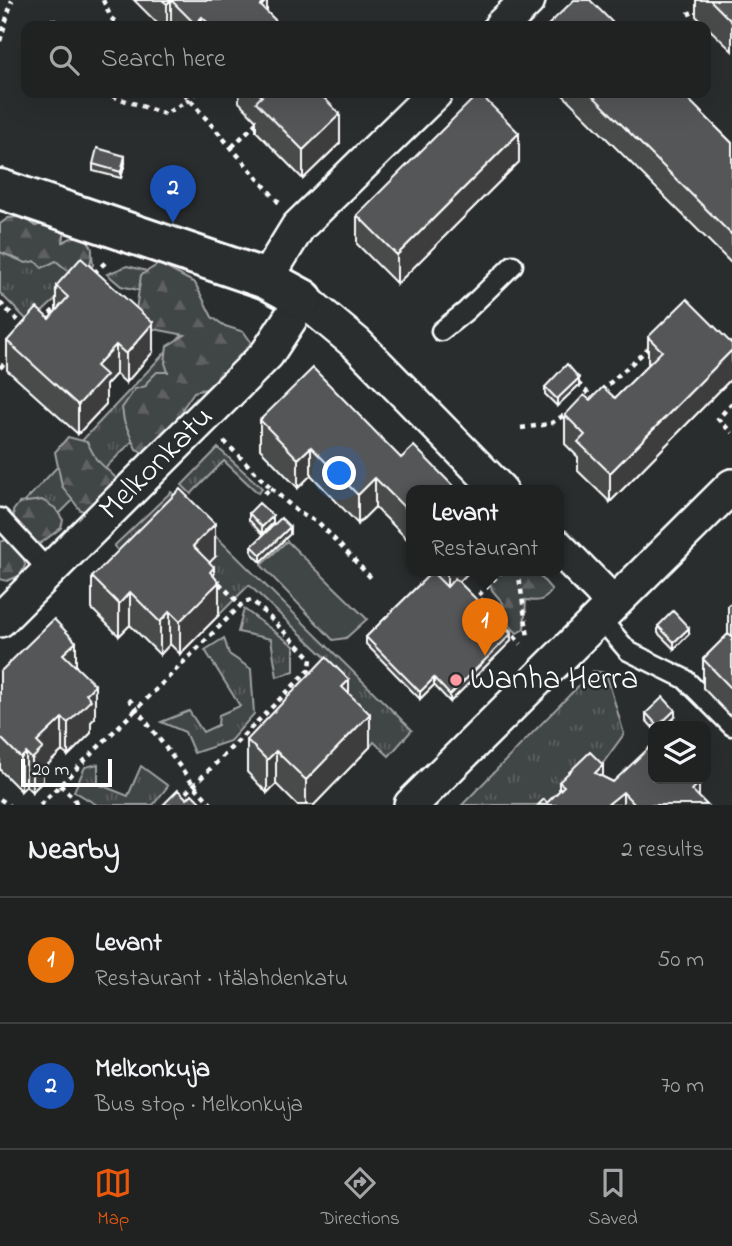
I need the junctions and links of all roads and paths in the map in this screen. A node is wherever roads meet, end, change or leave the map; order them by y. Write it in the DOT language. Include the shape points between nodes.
graph roads {
  1 [pos="12,0"];
  2 [pos="103,0"];
  3 [pos="528,0"];
  4 [pos="689,12"];
  5 [pos="114,21"];
  6 [pos="506,21"];
  7 [pos="693,21"];
  8 [pos="0,41"];
  9 [pos="118,98"];
  10 [pos="430,98"];
  11 [pos="189,100"];
  12 [pos="258,121"];
  13 [pos="232,147"];
  14 [pos="0,189"];
  15 [pos="298,227"];
  16 [pos="131,234"];
  17 [pos="513,265"];
  18 [pos="266,279"];
  19 [pos="86,280"];
  20 [pos="68,298"];
  21 [pos="303,299"];
  22 [pos="0,303"];
  23 [pos="40,324"];
  24 [pos="441,331"];
  25 [pos="30,332"];
  26 [pos="652,344"];
  27 [pos="15,351"];
  28 [pos="0,368"];
  29 [pos="573,378"];
  30 [pos="593,398"];
  31 [pos="732,403"];
  32 [pos="582,405"];
  33 [pos="572,411"];
  34 [pos="202,418"];
  35 [pos="521,428"];
  36 [pos="732,433"];
  37 [pos="495,485"];
  38 [pos="732,486"];
  39 [pos="271,488"];
  40 [pos="261,497"];
  41 [pos="0,518"];
  42 [pos="564,555"];
  43 [pos="49,571"];
  44 [pos="497,576"];
  45 [pos="519,576"];
  46 [pos="374,581"];
  47 [pos="219,583"];
  48 [pos="241,605"];
  49 [pos="606,610"];
  50 [pos="0,620"];
  51 [pos="528,637"];
  52 [pos="521,644"];
  53 [pos="128,699"];
  54 [pos="137,709"];
  55 [pos="732,726"];
  56 [pos="60,785"];
  57 [pos="193,785"];
  58 [pos="0,799"];
  59 [pos="9,805"];
  60 [pos="40,805"];
  61 [pos="77,805"];
  62 [pos="174,805"];
  63 [pos="212,805"];
  64 [pos="411,805"];
  1 -- 8 [label="path"];
  2 -- 5 [label="path"];
  3 -- 6 [label="street"];
  4 -- 7 [label="path"];
  9 -- 11 [label="path" via="165,114"];
  10 -- 15 [label="street"];
  11 -- 13 [label="path"];
  12 -- 13 [label="path"];
  13 -- 15 [label="path"];
  14 -- 16 [label="street"];
  15 -- 18 [label="street"];
  16 -- 18 [label="street"];
  16 -- 19 [label="path"];
  17 -- 24 [label="lane"];
  18 -- 21 [label="street"];
  20 -- 23 [label="path"];
  21 -- 34 [label="street, Melkonkatu" via="267,354"];
  21 -- 37 [label="street" via="357,344"];
  22 -- 25 [label="path"];
  26 -- 30 [label="path"];
  27 -- 28 [label="path"];
  29 -- 30 [label="path"];
  30 -- 32 [label="path"];
  31 -- 36 [label="path" via="718,419"];
  33 -- 35 [label="path" via="550,424"];
  34 -- 39 [label="path"];
  34 -- 43 [label="street, Melkonkatu"];
  38 -- 49 [label="street"];
  39 -- 40 [label="path"];
  39 -- 46 [label="path" via="317,523"];
  41 -- 43 [label="lane"];
  42 -- 49 [label="street"];
  43 -- 50 [label="street, Melkonkatu"];
  44 -- 52 [label="path" via="478,596"];
  45 -- 51 [label="path"];
  47 -- 48 [label="path"];
  48 -- 54 [label="path"];
  48 -- 57 [label="path" via="252,600 311,658 310,670"];
  49 -- 55 [label="lane" via="628,651 685,679"];
  49 -- 64 [label="street"];
  53 -- 54 [label="path"];
  54 -- 56 [label="path"];
  54 -- 57 [label="path"];
  56 -- 60 [label="path"];
  56 -- 61 [label="path"];
  57 -- 62 [label="path"];
  57 -- 63 [label="path"];
  58 -- 59 [label="path"];
}
